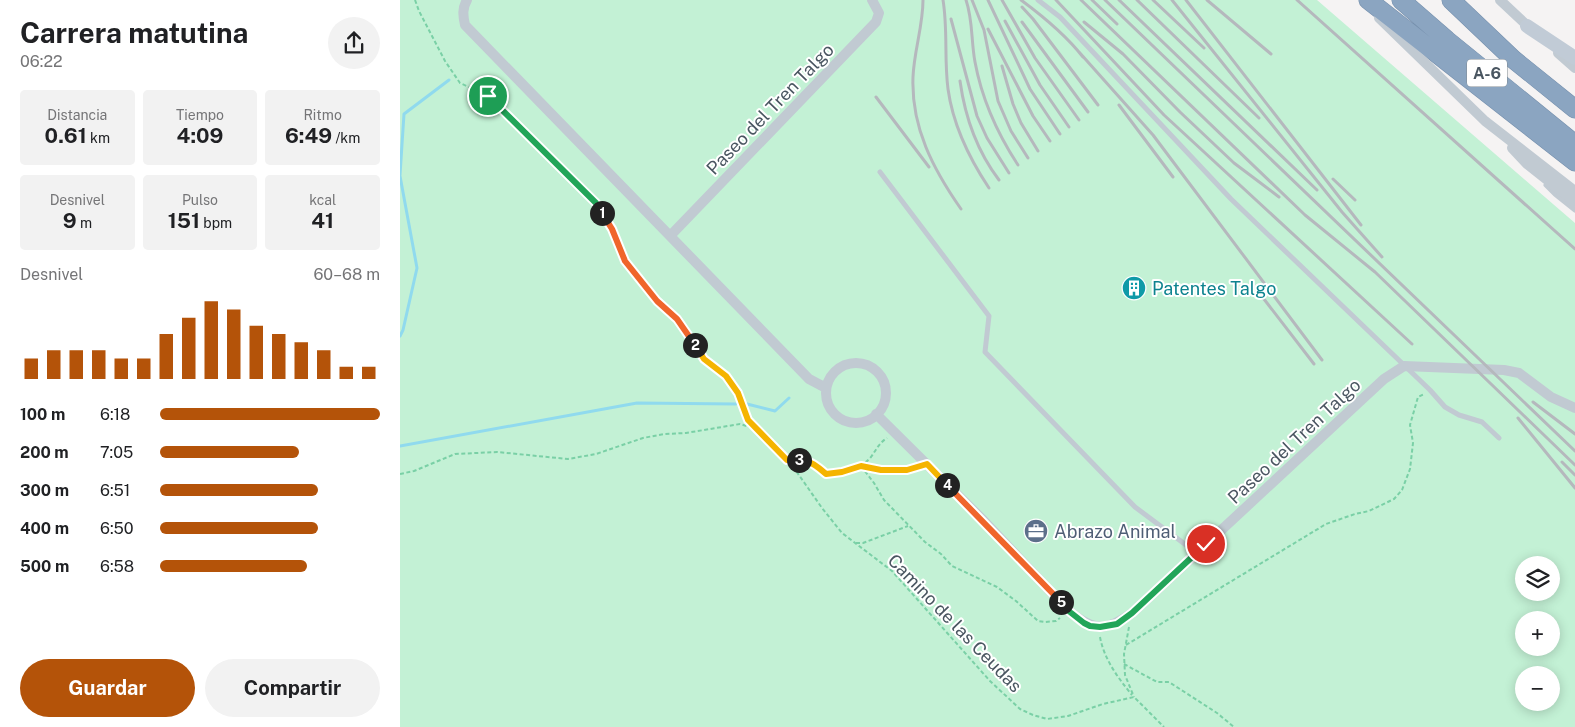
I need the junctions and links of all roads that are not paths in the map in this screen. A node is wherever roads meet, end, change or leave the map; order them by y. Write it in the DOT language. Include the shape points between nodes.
graph roads {
  1 [pos="467,0"];
  2 [pos="872,0"];
  3 [pos="1038,0"];
  4 [pos="1360,0"];
  5 [pos="1368,0"];
  6 [pos="1401,0"];
  7 [pos="1451,0"];
  8 [pos="1500,0"];
  9 [pos="1527,26"];
  10 [pos="1575,58"];
  11 [pos="1575,68"];
  12 [pos="1575,109"];
  13 [pos="1485,121"];
  14 [pos="1575,144"];
  15 [pos="1575,162"];
  16 [pos="1527,164"];
  17 [pos="880,172"];
  18 [pos="1575,191"];
  19 [pos="1575,202"];
  20 [pos="1575,210"];
  21 [pos="670,236"];
  22 [pos="1404,366"];
  23 [pos="826,388"];
  24 [pos="1575,408"];
  25 [pos="876,414"];
  26 [pos="1499,438"];
  27 [pos="1195,554"];
  1 -- 21 [label="street" via="462,14 465,25"];
  2 -- 21 [label="street, Paseo del Tren Talgo" via="879,13 876,22"];
  3 -- 22 [label="lane" via="1060,16 1231,199"];
  4 -- 13 [label="street"];
  5 -- 15 [label="highway"];
  6 -- 14 [label="highway, A-6"];
  7 -- 12 [label="highway, A-6" via="1513,59"];
  8 -- 9 [label="street"];
  9 -- 10 [label="main road"];
  9 -- 11 [label="street"];
  13 -- 16 [label="street"];
  13 -- 18 [label="street"];
  16 -- 19 [label="street"];
  16 -- 20 [label="lane"];
  17 -- 27 [label="lane" via="989,316 985,352 1134,507"];
  21 -- 23 [label="street" via="809,379"];
  22 -- 24 [label="street" via="1504,370 1519,374 1551,397"];
  22 -- 26 [label="lane" via="1445,407 1482,422"];
  22 -- 27 [label="street, Paseo del Tren Talgo" via="1384,379"];
  23 -- 25 [label="street" via="829,406 841,419 859,422"];
  23 -- 25 [label="street" via="834,371 842,366 860,363 869,366 877,371 885,388 882,407"];
  25 -- 27 [label="street, Paseo del Tren Talgo" via="1084,623 1100,627 1117,624"];
}
